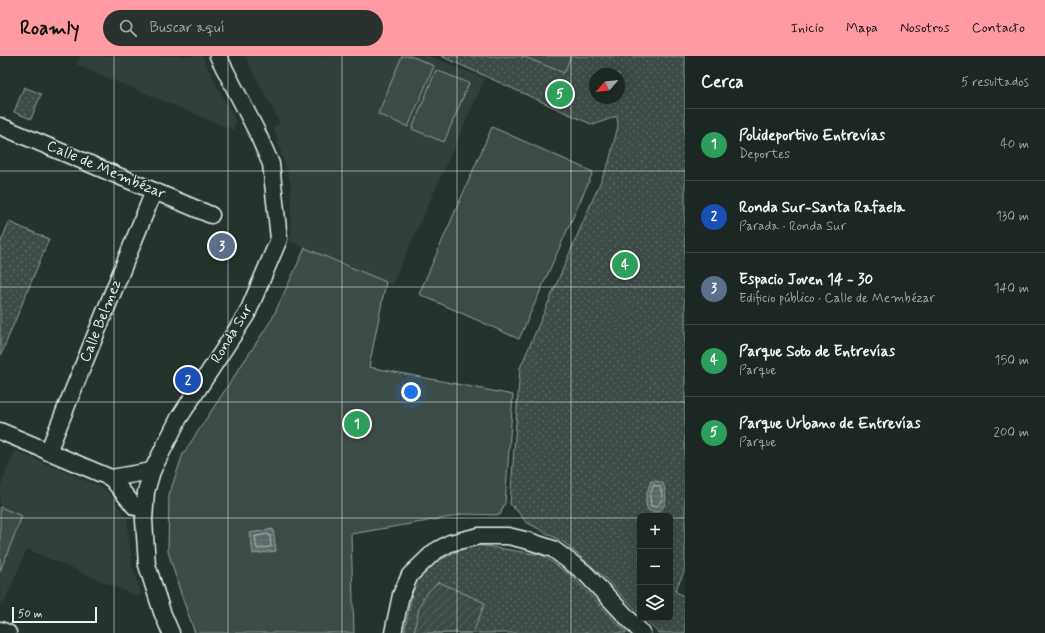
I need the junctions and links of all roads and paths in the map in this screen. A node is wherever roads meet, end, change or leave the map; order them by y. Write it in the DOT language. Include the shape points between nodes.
graph roads {
  1 [pos="218,56"];
  2 [pos="0,126"];
  3 [pos="154,191"];
  4 [pos="211,215"];
  5 [pos="0,431"];
  6 [pos="48,452"];
  7 [pos="152,471"];
  8 [pos="111,478"];
  9 [pos="144,507"];
  10 [pos="0,630"];
  11 [pos="8,633"];
  12 [pos="172,633"];
  13 [pos="393,633"];
  14 [pos="642,633"];
  1 -- 7 [label="street, Ronda Sur" via="256,130 270,164 279,239 247,314 179,418"];
  2 -- 3 [label="street, Calle de Membézar"];
  3 -- 4 [label="street, Calle de Membézar"];
  3 -- 6 [label="street, Calle Belmez"];
  5 -- 6 [label="street"];
  6 -- 8 [label="street"];
  7 -- 8 [label="street"];
  7 -- 9 [label="street, Ronda Sur"];
  8 -- 9 [label="street" via="135,507"];
  9 -- 12 [label="street, Ronda Sur" via="147,565 162,612"];
  10 -- 11 [label="street"];
  13 -- 14 [label="street" via="401,595 410,575 434,552 450,543 479,536 508,536 553,549 585,573"];
}
